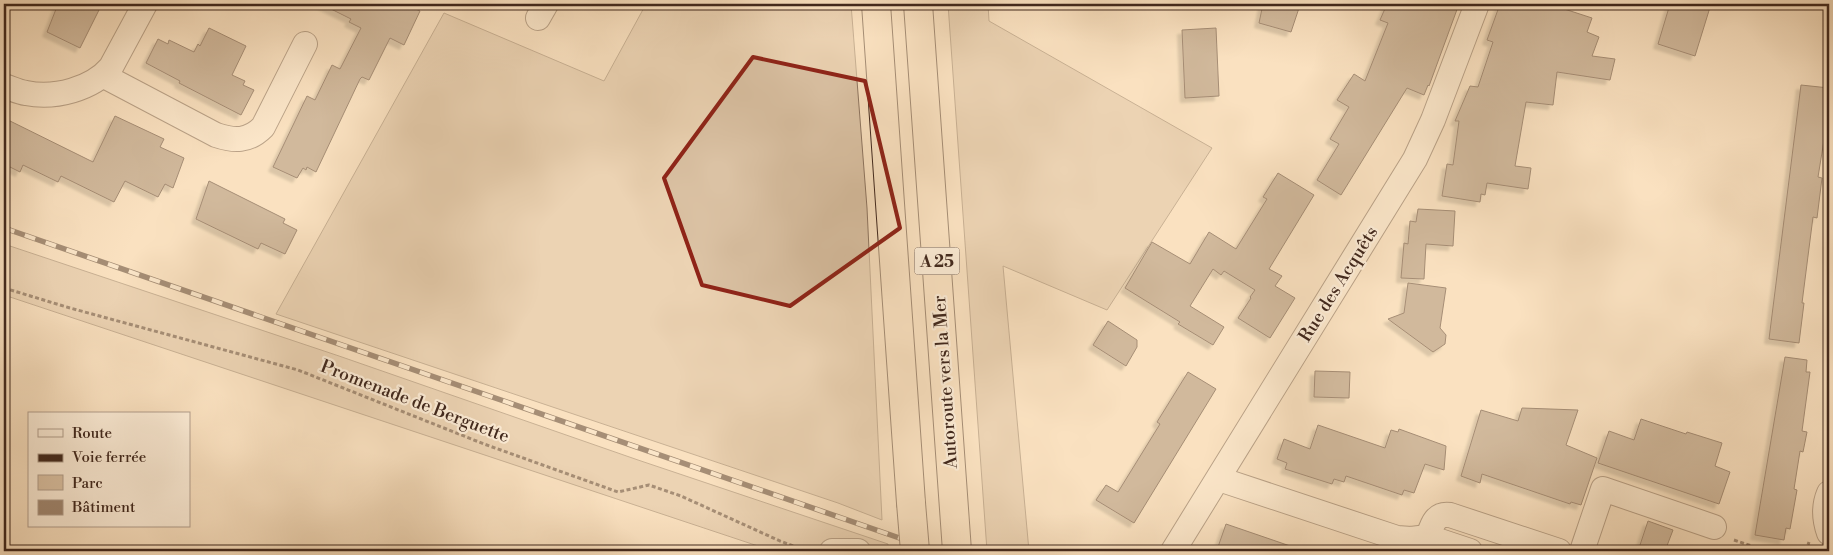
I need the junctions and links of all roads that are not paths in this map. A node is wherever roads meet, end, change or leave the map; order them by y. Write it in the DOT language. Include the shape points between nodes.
graph roads {
  1 [pos="145,4"];
  2 [pos="876,4"];
  3 [pos="918,4"];
  4 [pos="1477,4"];
  5 [pos="306,44"];
  6 [pos="104,76"];
  7 [pos="4,86"];
  8 [pos="1219,478"];
  9 [pos="1829,493"];
  10 [pos="1714,527"];
  11 [pos="1829,531"];
  12 [pos="1428,538"];
  13 [pos="832,551"];
  14 [pos="858,551"];
  15 [pos="915,551"];
  16 [pos="957,551"];
  17 [pos="1173,551"];
  18 [pos="1470,551"];
  19 [pos="1559,551"];
  20 [pos="1582,551"];
  1 -- 6 [label="street" via="119,55"];
  2 -- 15 [label="highway, A 25, bridge"];
  3 -- 16 [label="highway, Autoroute vers la Mer / A 25"];
  4 -- 8 [label="street, Rue des Acquêts" via="1415,159"];
  5 -- 6 [label="street" via="263,127 242,140 216,135"];
  6 -- 7 [label="street" via="80,88 55,94 26,93"];
  8 -- 12 [label="street" via="1397,538"];
  8 -- 17 [label="street, Rue des Acquêts"];
  9 -- 11 [label="street" via="1825,502"];
  10 -- 20 [label="street" via="1604,489"];
  12 -- 18 [label="street"];
  12 -- 19 [label="street" via="1434,521 1446,514"];
  13 -- 14 [label="street"];
}
